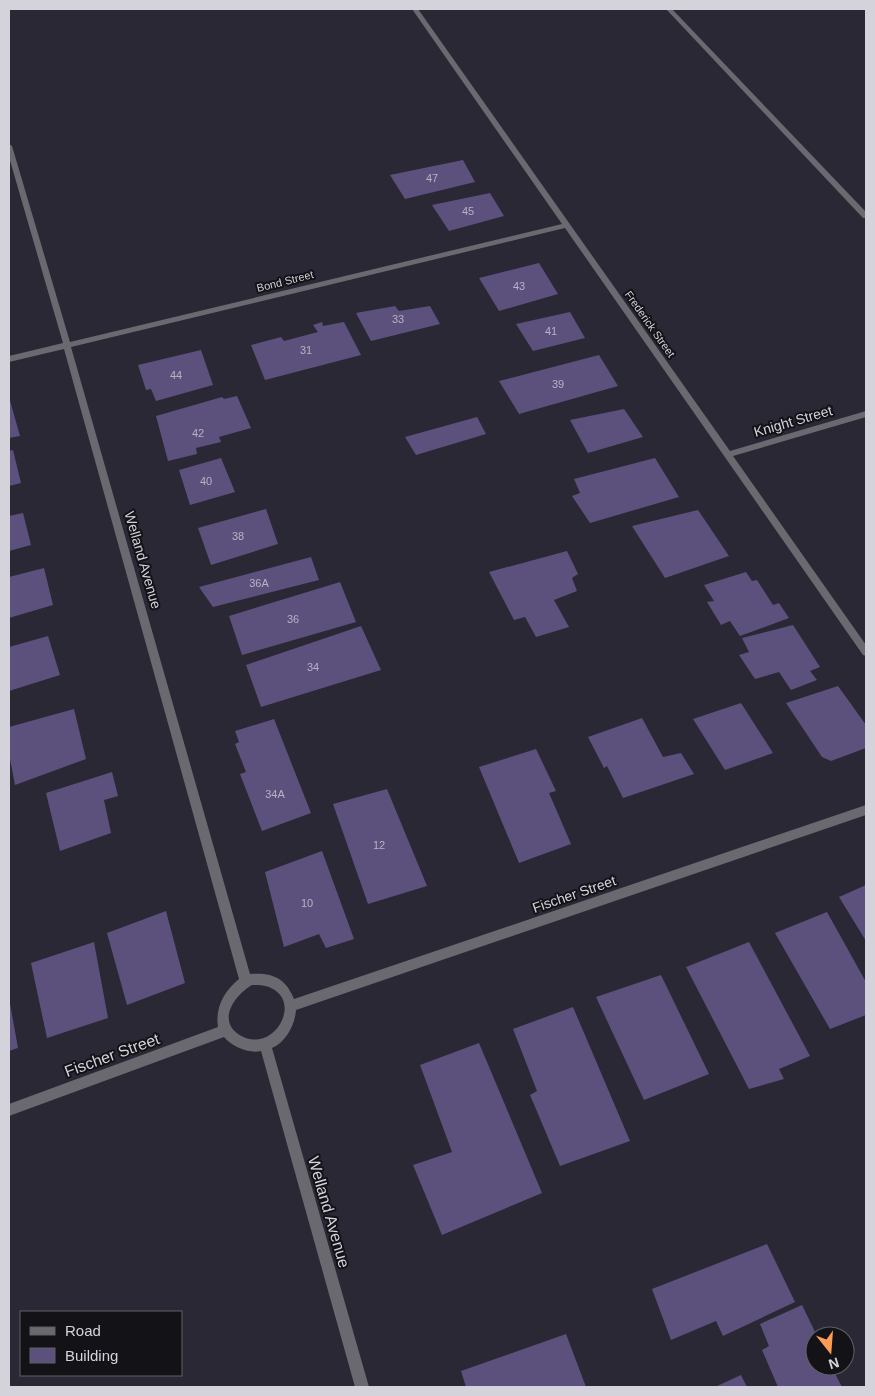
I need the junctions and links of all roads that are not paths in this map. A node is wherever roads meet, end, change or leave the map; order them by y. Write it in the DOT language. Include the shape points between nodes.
graph roads {
  1 [pos="415,9"];
  2 [pos="669,9"];
  3 [pos="9,146"];
  4 [pos="866,216"];
  5 [pos="567,225"];
  6 [pos="67,345"];
  7 [pos="9,359"];
  8 [pos="866,414"];
  9 [pos="727,455"];
  10 [pos="866,652"];
  11 [pos="866,810"];
  12 [pos="246,982"];
  13 [pos="291,1006"];
  14 [pos="226,1030"];
  15 [pos="265,1045"];
  16 [pos="9,1110"];
  17 [pos="362,1387"];
  1 -- 5 [label="street, Frederick Street"];
  2 -- 4 [label="street"];
  3 -- 6 [label="street, Welland Avenue"];
  5 -- 6 [label="street, Bond Street"];
  5 -- 9 [label="street, Frederick Street"];
  6 -- 7 [label="street, Bond Street"];
  6 -- 12 [label="street, Welland Avenue"];
  8 -- 9 [label="street, Knight Street"];
  9 -- 10 [label="street, Frederick Street"];
  11 -- 13 [label="street, Fischer Street"];
  12 -- 13 [label="street" via="263,978 274,982 283,988"];
  12 -- 14 [label="street" via="233,990 226,1000 223,1010"];
  13 -- 15 [label="street" via="288,1025"];
  14 -- 15 [label="street" via="234,1040 245,1045"];
  14 -- 16 [label="street, Fischer Street"];
  15 -- 17 [label="street, Welland Avenue"];
}
